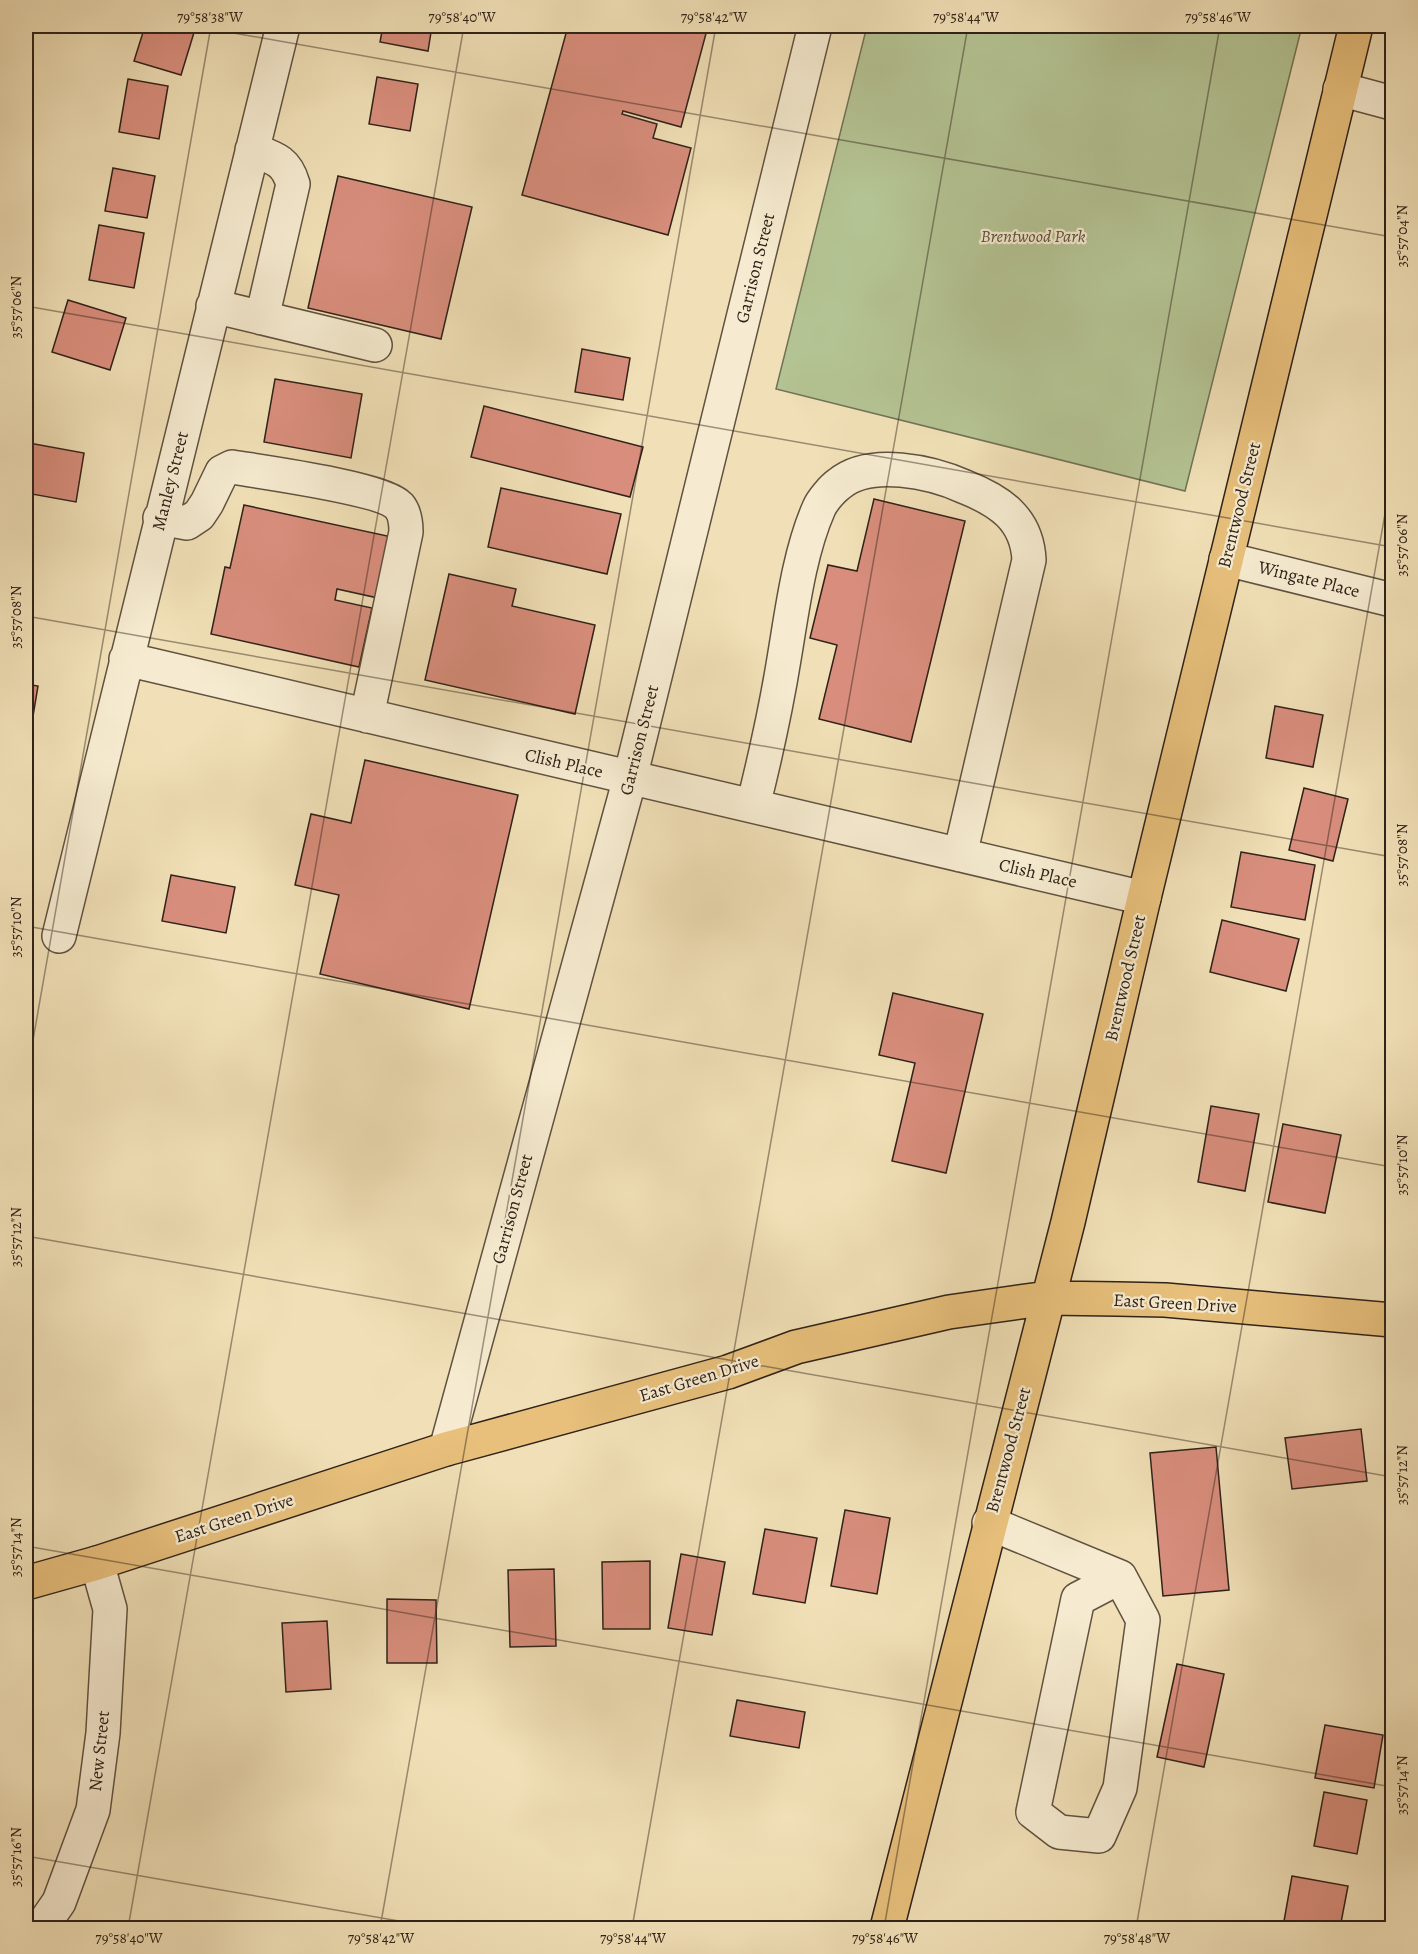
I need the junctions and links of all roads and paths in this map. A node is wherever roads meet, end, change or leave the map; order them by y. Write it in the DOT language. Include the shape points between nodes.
graph roads {
  1 [pos="283,26"];
  2 [pos="815,26"];
  3 [pos="1356,26"];
  4 [pos="1340,89"];
  5 [pos="1392,103"];
  6 [pos="252,150"];
  7 [pos="213,306"];
  8 [pos="262,318"];
  9 [pos="375,345"];
  10 [pos="160,518"];
  11 [pos="1226,559"];
  12 [pos="1392,600"];
  13 [pos="126,659"];
  14 [pos="367,716"];
  15 [pos="630,778"];
  16 [pos="753,806"];
  17 [pos="960,855"];
  18 [pos="1144,898"];
  19 [pos="58,936"];
  20 [pos="1048,1298"];
  21 [pos="1392,1320"];
  22 [pos="446,1449"];
  23 [pos="989,1523"];
  24 [pos="97,1563"];
  25 [pos="1120,1577"];
  26 [pos="26,1583"];
  27 [pos="40,1929"];
  28 [pos="887,1929"];
  1 -- 6 [label="street, Manley Street"];
  2 -- 15 [label="street, Garrison Street"];
  3 -- 4 [label="main road, Brentwood Street"];
  4 -- 5 [label="street"];
  4 -- 11 [label="main road, Brentwood Street"];
  6 -- 7 [label="street, Manley Street"];
  6 -- 8 [label="street" via="276,159 288,169 293,184"];
  7 -- 8 [label="street"];
  7 -- 10 [label="street, Manley Street"];
  8 -- 9 [label="street"];
  10 -- 13 [label="street, Manley Street"];
  10 -- 14 [label="street" via="187,522 199,514 222,472 232,467 376,494 399,506 406,519 406,532"];
  11 -- 12 [label="street, Wingate Place"];
  11 -- 18 [label="main road, Brentwood Street"];
  13 -- 14 [label="street, Clish Place"];
  13 -- 19 [label="street, Manley Street"];
  14 -- 15 [label="street, Clish Place"];
  15 -- 16 [label="street, Clish Place"];
  15 -- 22 [label="street, Garrison Street"];
  16 -- 17 [label="street, Clish Place"];
  16 -- 17 [label="street" via="768,747 793,606 819,506 839,483 867,471 912,470 953,481 995,499 1028,540 1029,560"];
  17 -- 18 [label="street, Clish Place"];
  18 -- 20 [label="main road, Brentwood Street"];
  20 -- 21 [label="main road, East Green Drive" via="1165,1300"];
  20 -- 22 [label="main road, East Green Drive" via="949,1312 796,1347 728,1372"];
  20 -- 23 [label="main road, Brentwood Street"];
  22 -- 24 [label="main road, East Green Drive"];
  23 -- 25 [label="street"];
  23 -- 28 [label="main road, Brentwood Street"];
  24 -- 26 [label="main road, East Green Drive"];
  24 -- 27 [label="street, New Street" via="110,1609 103,1733 93,1810 59,1902"];
  25 -- 25 [label="street" via="1078,1599 1033,1812 1059,1832 1099,1836 1120,1788 1143,1620"];
}
